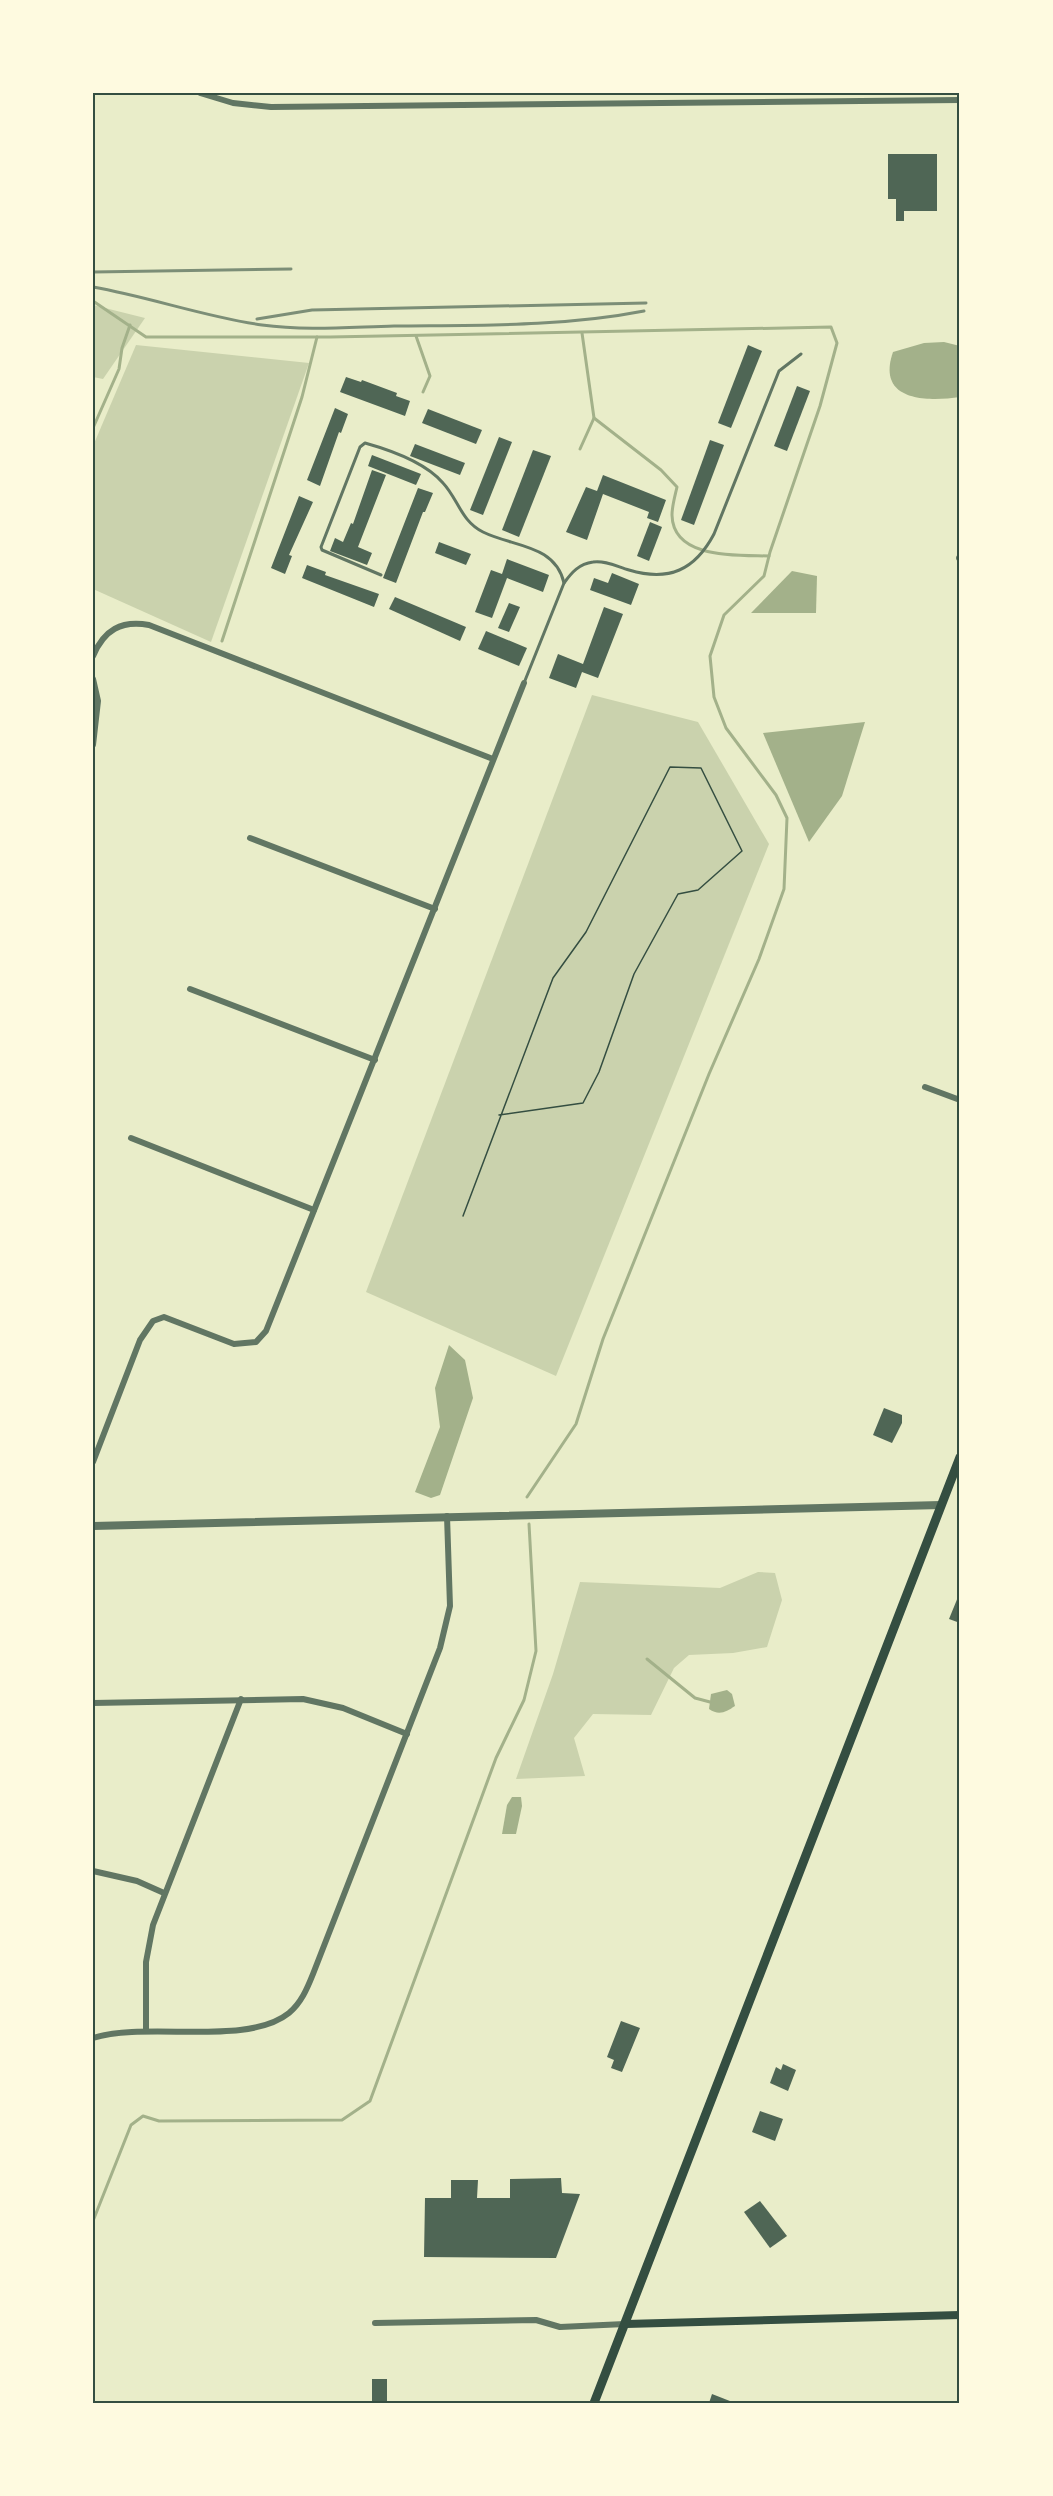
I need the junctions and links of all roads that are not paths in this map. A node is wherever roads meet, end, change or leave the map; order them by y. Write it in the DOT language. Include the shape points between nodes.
graph roads {
  1 [pos="200,93"];
  2 [pos="960,100"];
  3 [pos="801,354"];
  4 [pos="381,575"];
  5 [pos="564,583"];
  6 [pos="93,656"];
  7 [pos="93,679"];
  8 [pos="524,683"];
  9 [pos="93,745"];
  10 [pos="493,759"];
  11 [pos="250,838"];
  12 [pos="435,909"];
  13 [pos="190,989"];
  14 [pos="375,1060"];
  15 [pos="925,1087"];
  16 [pos="960,1100"];
  17 [pos="131,1138"];
  18 [pos="314,1210"];
  19 [pos="960,1457"];
  20 [pos="93,1462"];
  21 [pos="941,1505"];
  22 [pos="447,1516"];
  23 [pos="93,1526"];
  24 [pos="241,1699"];
  25 [pos="93,1703"];
  26 [pos="407,1734"];
  27 [pos="93,1871"];
  28 [pos="164,1893"];
  29 [pos="146,2031"];
  30 [pos="93,2038"];
  31 [pos="960,2315"];
  32 [pos="375,2323"];
  33 [pos="626,2324"];
  34 [pos="594,2403"];
  1 -- 2 [label="street" via="233,103 271,107"];
  3 -- 5 [label="lane" via="779,371 702,555 678,571 657,576 593,561 574,570"];
  4 -- 5 [label="lane" via="321,548 360,447 365,443 433,474 444,483 469,522 484,533 550,557"];
  5 -- 8 [label="lane"];
  6 -- 10 [label="street" via="100,641 117,626 149,625"];
  7 -- 9 [label="street" via="98,701"];
  8 -- 10 [label="street"];
  10 -- 12 [label="street"];
  11 -- 12 [label="street"];
  12 -- 14 [label="street"];
  13 -- 14 [label="street"];
  14 -- 18 [label="street"];
  15 -- 16 [label="street"];
  17 -- 18 [label="street"];
  18 -- 20 [label="street" via="269,1323 256,1342 234,1344 164,1317 158,1317 147,1327"];
  19 -- 21 [label="main road"];
  21 -- 22 [label="street"];
  21 -- 33 [label="main road"];
  22 -- 23 [label="street"];
  22 -- 26 [label="street" via="451,1576 447,1625"];
  24 -- 25 [label="street"];
  24 -- 26 [label="street" via="286,1698 324,1703"];
  24 -- 28 [label="street"];
  26 -- 29 [label="street" via="298,2004 278,2020 251,2029"];
  27 -- 28 [label="street" via="137,1881"];
  28 -- 29 [label="street" via="146,1962"];
  29 -- 30 [label="street"];
  31 -- 33 [label="main road"];
  32 -- 33 [label="street" via="536,2320 560,2327"];
  33 -- 34 [label="main road"];
}
